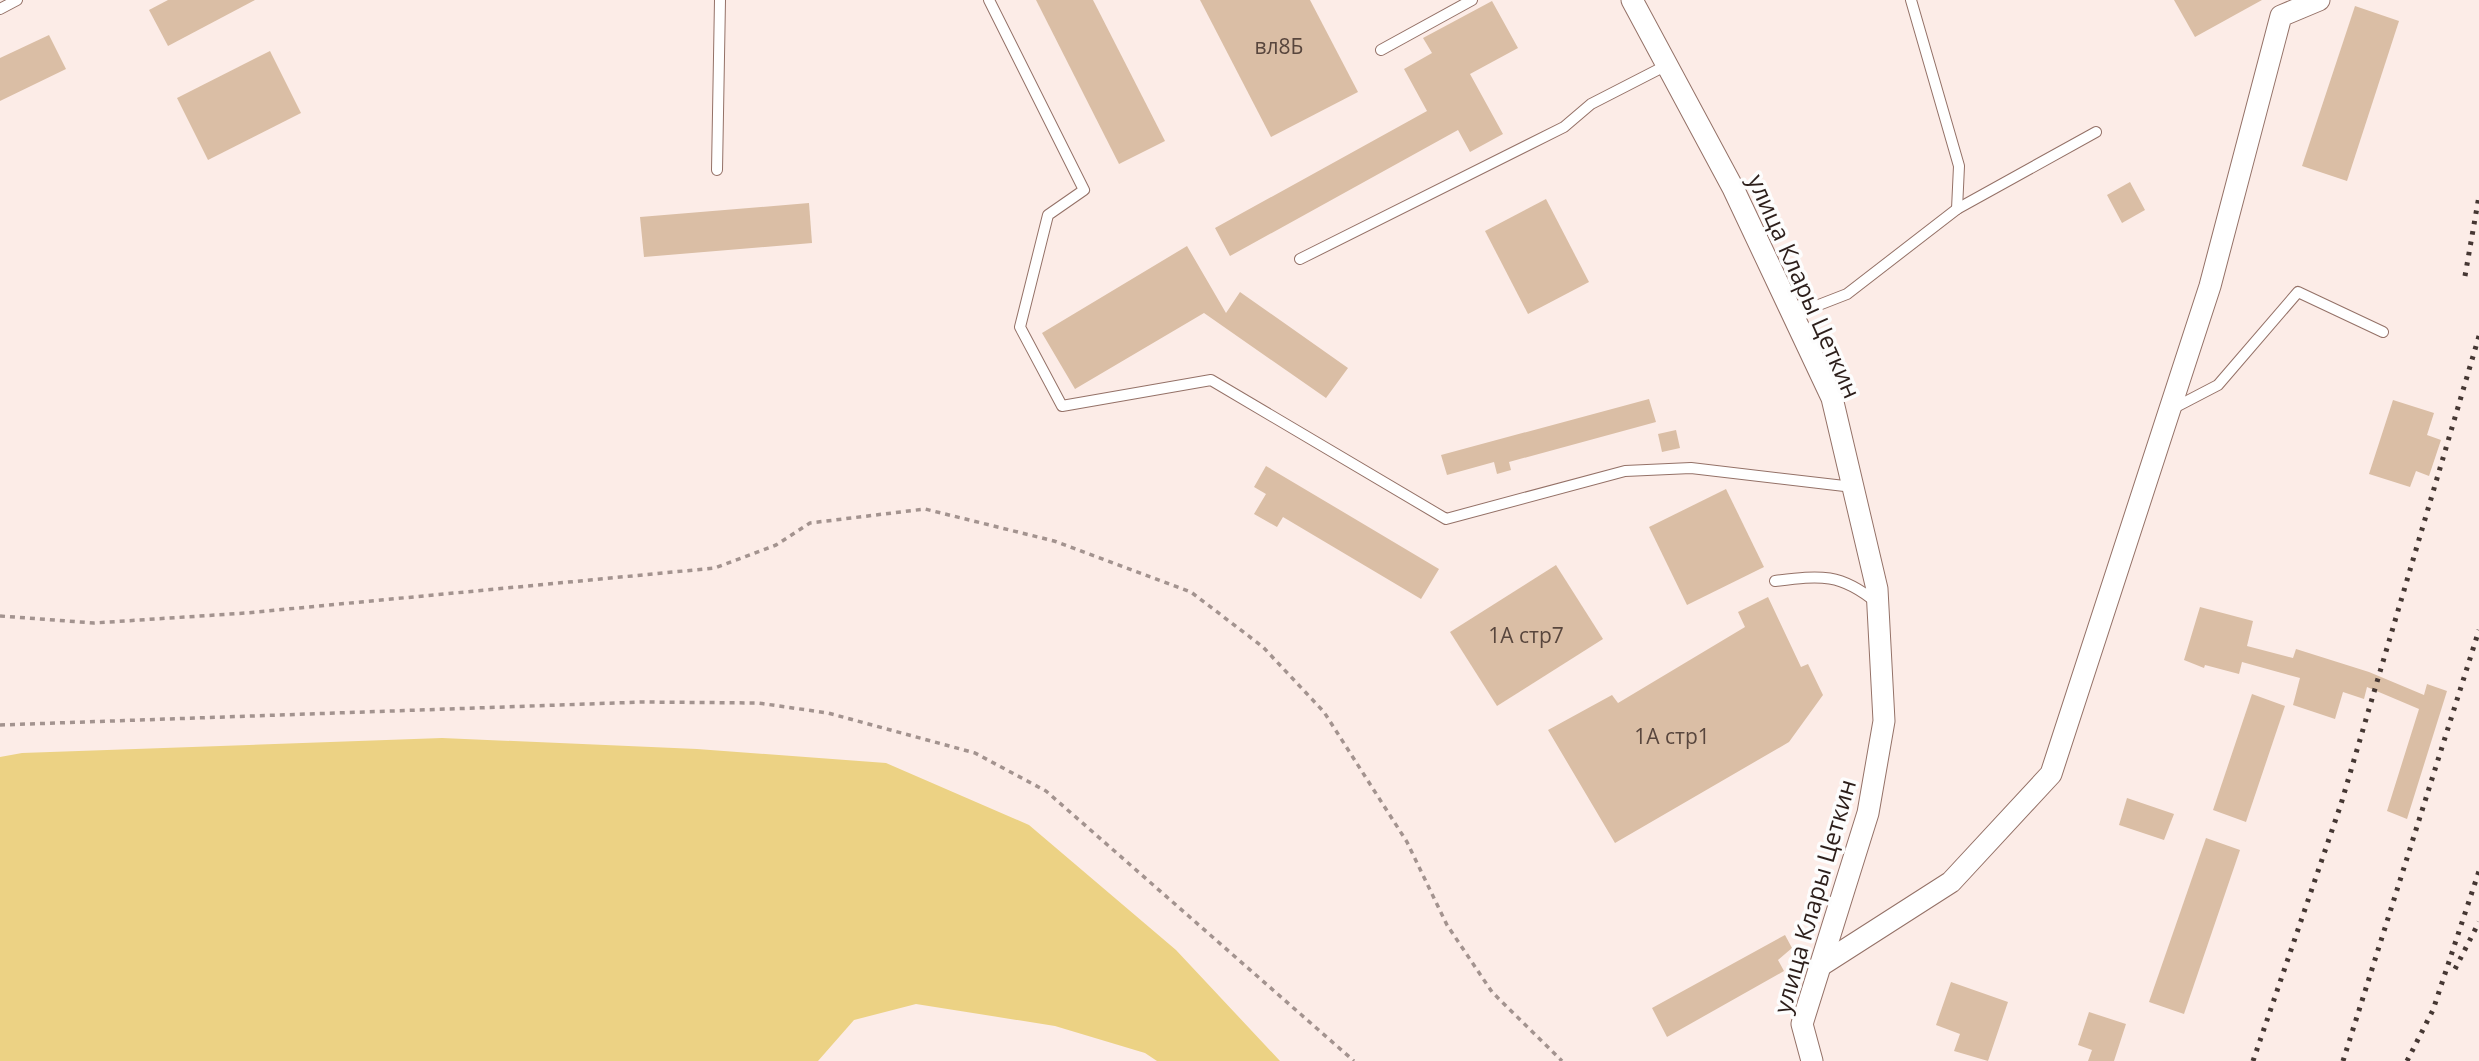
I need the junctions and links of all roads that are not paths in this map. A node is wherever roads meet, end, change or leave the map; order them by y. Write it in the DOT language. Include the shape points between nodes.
graph roads {
  1 [pos="17,0"];
  2 [pos="720,0"];
  3 [pos="989,0"];
  4 [pos="1472,0"];
  5 [pos="1632,0"];
  6 [pos="1910,0"];
  7 [pos="2319,0"];
  8 [pos="0,9"];
  9 [pos="1381,50"];
  10 [pos="1667,65"];
  11 [pos="2096,132"];
  12 [pos="716,170"];
  13 [pos="1957,209"];
  14 [pos="1300,259"];
  15 [pos="1793,315"];
  16 [pos="2383,332"];
  17 [pos="2169,411"];
  18 [pos="1853,487"];
  19 [pos="1775,581"];
  20 [pos="1877,603"];
  21 [pos="1823,964"];
  22 [pos="1812,1061"];
  1 -- 8 [label="lane"];
  2 -- 12 [label="lane"];
  3 -- 18 [label="lane" via="1084,190 1048,215 1020,327 1062,406 1211,380 1446,519 1625,471 1691,468"];
  4 -- 9 [label="lane"];
  5 -- 10 [label="street, улица Клары Цеткин"];
  6 -- 13 [label="lane" via="1959,166"];
  7 -- 17 [label="street" via="2281,16 2210,286"];
  10 -- 14 [label="lane" via="1591,104 1563,127"];
  10 -- 15 [label="street, улица Клары Цеткин" via="1733,188"];
  11 -- 13 [label="lane"];
  13 -- 15 [label="lane" via="1847,294"];
  15 -- 18 [label="street, улица Клары Цеткин" via="1832,398"];
  16 -- 17 [label="lane" via="2298,292 2218,385"];
  17 -- 21 [label="street" via="2051,774 1951,882"];
  18 -- 20 [label="street, улица Клары Цеткин"];
  19 -- 20 [label="lane" via="1814,575 1855,584"];
  20 -- 21 [label="street, улица Клары Цеткин" via="1884,721 1868,813"];
  21 -- 22 [label="street, улица Клары Цеткин" via="1802,1024"];
}
